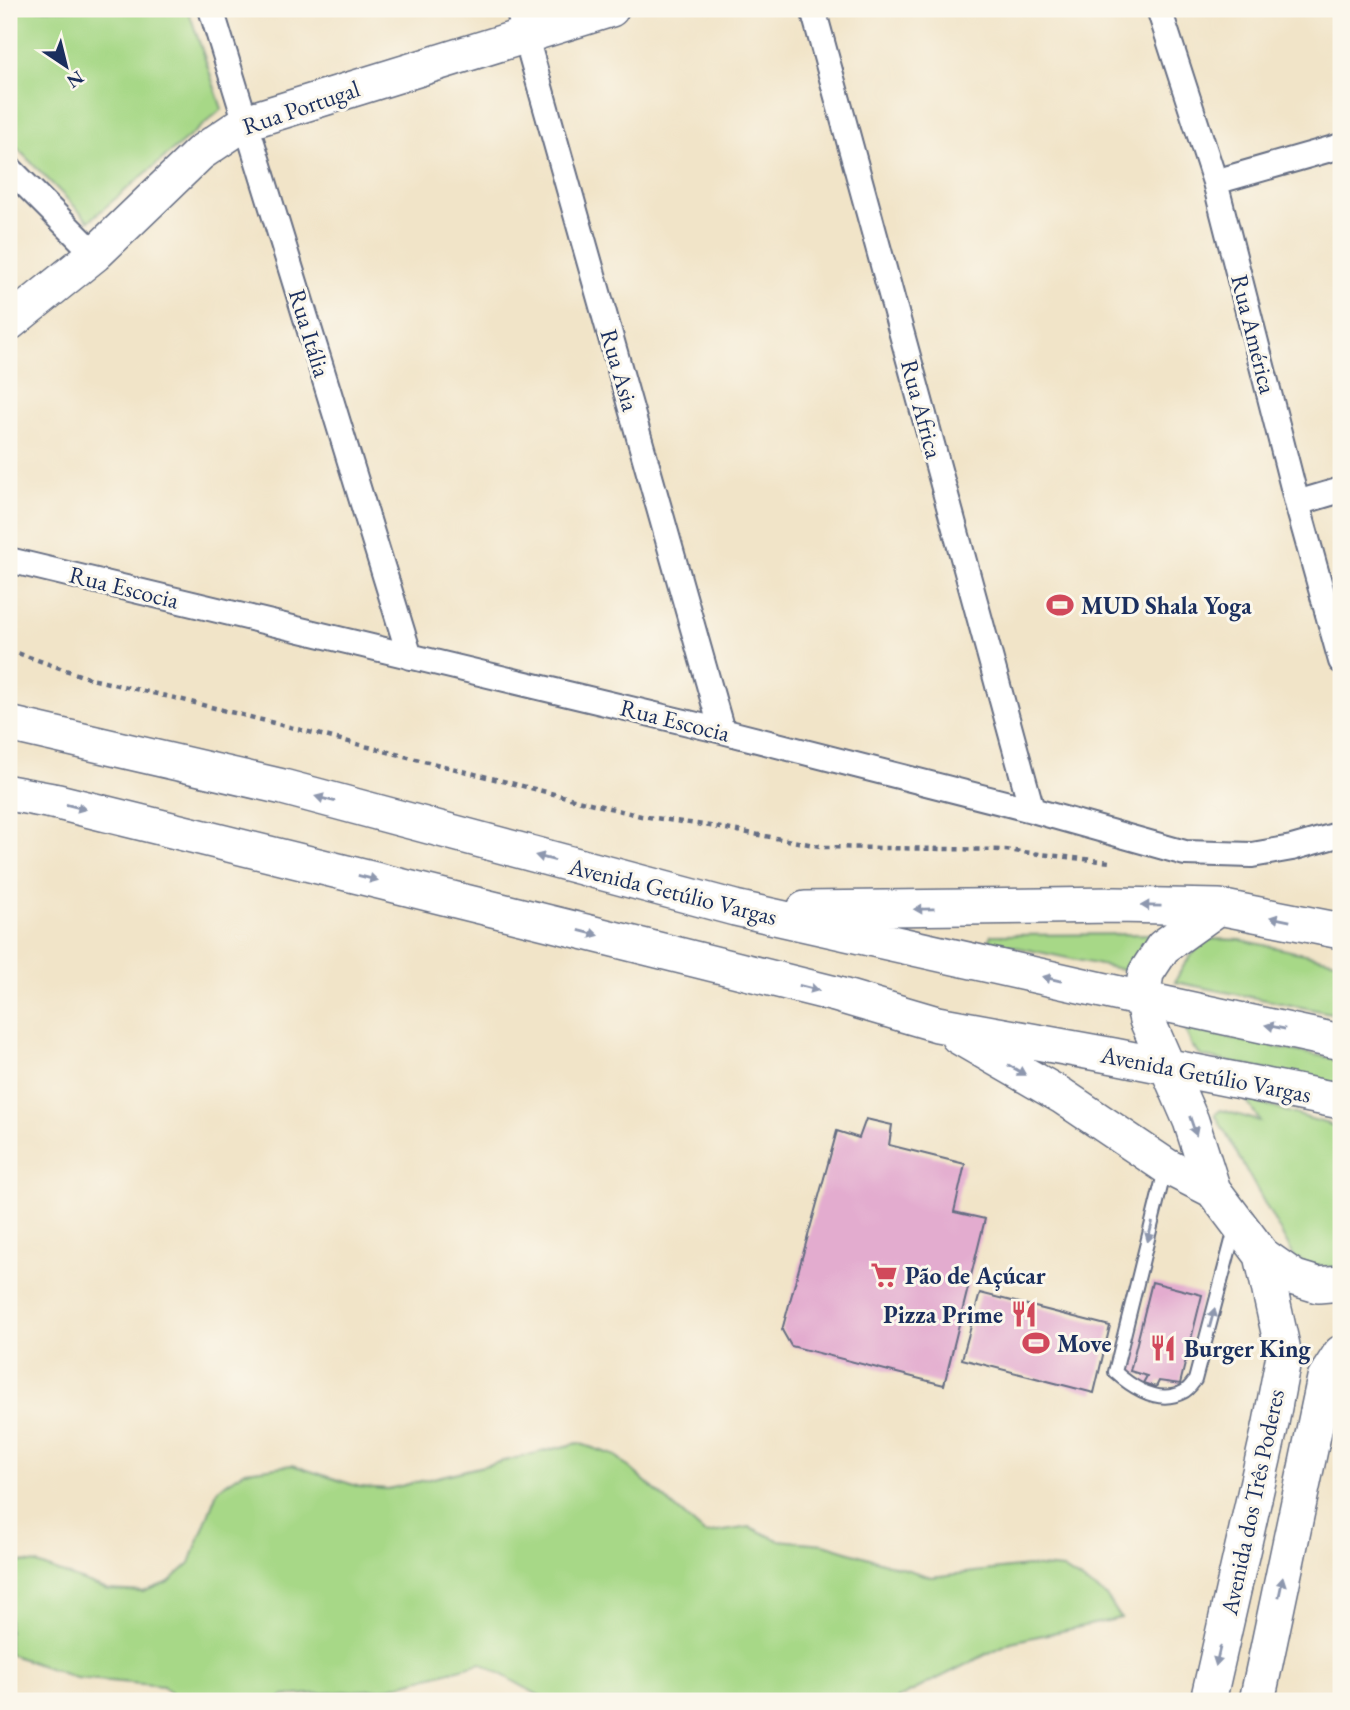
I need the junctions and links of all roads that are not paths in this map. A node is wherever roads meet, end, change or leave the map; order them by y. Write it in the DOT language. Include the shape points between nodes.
graph roads {
  1 [pos="211,9"];
  2 [pos="611,9"];
  3 [pos="813,9"];
  4 [pos="1159,9"];
  5 [pos="522,22"];
  6 [pos="246,122"];
  7 [pos="1341,146"];
  8 [pos="9,168"];
  9 [pos="1215,182"];
  10 [pos="95,254"];
  11 [pos="9,323"];
  12 [pos="1341,490"];
  13 [pos="1297,503"];
  14 [pos="9,559"];
  15 [pos="410,657"];
  16 [pos="1341,661"];
  17 [pos="9,724"];
  18 [pos="722,731"];
  19 [pos="9,793"];
  20 [pos="1032,810"];
  21 [pos="1341,834"];
  22 [pos="1219,906"];
  23 [pos="735,908"];
  24 [pos="1341,932"];
  25 [pos="1142,999"];
  26 [pos="937,1024"];
  27 [pos="1341,1042"];
  28 [pos="1167,1067"];
  29 [pos="1341,1101"];
  30 [pos="1166,1166"];
  31 [pos="1213,1191"];
  32 [pos="1237,1222"];
  33 [pos="1262,1255"];
  34 [pos="1341,1283"];
  35 [pos="1341,1353"];
  36 [pos="1208,1701"];
  37 [pos="1256,1701"];
  1 -- 6 [label="street, Rua Itália"];
  2 -- 5 [label="main road, Rua Portugal"];
  3 -- 20 [label="street, Rua Africa"];
  4 -- 9 [label="street, Rua América"];
  5 -- 6 [label="main road, Rua Portugal"];
  5 -- 18 [label="street, Rua Asia"];
  6 -- 10 [label="main road, Rua Portugal" via="200,153"];
  6 -- 15 [label="street, Rua Itália"];
  7 -- 9 [label="street"];
  8 -- 10 [label="street"];
  9 -- 13 [label="street, Rua América"];
  10 -- 11 [label="main road, Rua Portugal"];
  12 -- 13 [label="street"];
  13 -- 16 [label="street, Rua América"];
  14 -- 15 [label="street, Rua Escocia"];
  15 -- 18 [label="street, Rua Escocia"];
  23 -- 17 [label="main road, Avenida Getúlio Vargas, one-way" via="283,787"];
  18 -- 20 [label="street, Rua Escocia"];
  19 -- 26 [label="main road, Avenida Getúlio Vargas, one-way" via="835,994"];
  20 -- 21 [label="street, Rua Escocia" via="1185,853 1252,855"];
  22 -- 23 [label="main road, one-way"];
  24 -- 22 [label="main road, one-way"];
  22 -- 25 [label="main road" via="1163,947 1146,973"];
  25 -- 23 [label="main road, Avenida Getúlio Vargas, one-way"];
  27 -- 25 [label="main road, Avenida Getúlio Vargas, one-way"];
  25 -- 28 [label="main road, Avenida dos Três Poderes"];
  26 -- 28 [label="main road, Avenida Getúlio Vargas"];
  26 -- 30 [label="main road, one-way" via="1062,1096"];
  28 -- 29 [label="main road, Avenida Getúlio Vargas"];
  28 -- 31 [label="main road, Avenida dos Três Poderes, one-way" via="1191,1121"];
  30 -- 31 [label="main road"];
  30 -- 32 [label="lane, one-way" via="1115,1372 1129,1384 1151,1395 1171,1396 1185,1392 1195,1380"];
  31 -- 32 [label="main road, Avenida dos Três Poderes"];
  32 -- 33 [label="main road, Avenida dos Três Poderes"];
  33 -- 34 [label="main road" via="1295,1278 1318,1285"];
  33 -- 36 [label="main road, Avenida dos Três Poderes, one-way" via="1284,1355"];
  37 -- 35 [label="main road, Avenida dos Três Poderes, one-way" via="1325,1378"];
}
